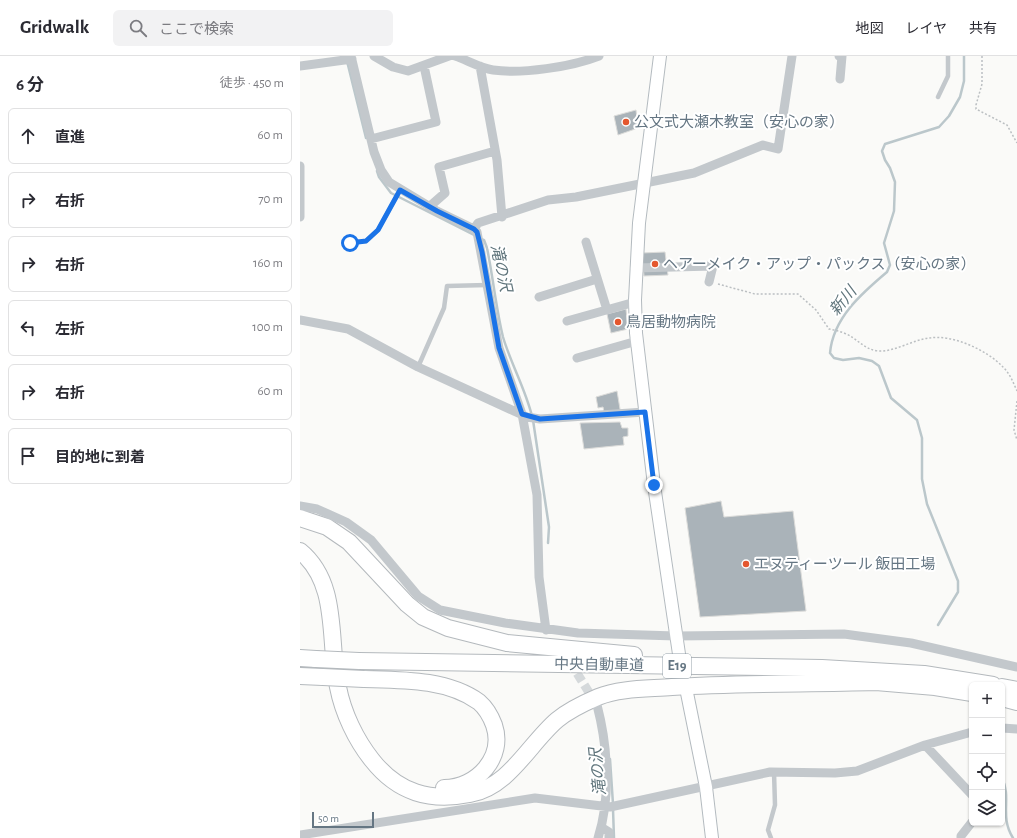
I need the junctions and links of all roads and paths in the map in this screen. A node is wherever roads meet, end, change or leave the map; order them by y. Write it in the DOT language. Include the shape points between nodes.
graph roads {
  1 [pos="374,56"];
  2 [pos="449,56"];
  3 [pos="455,56"];
  4 [pos="599,56"];
  5 [pos="660,56"];
  6 [pos="792,56"];
  7 [pos="839,56"];
  8 [pos="948,56"];
  9 [pos="982,56"];
  10 [pos="352,58"];
  11 [pos="300,66"];
  12 [pos="424,66"];
  13 [pos="480,66"];
  14 [pos="840,80"];
  15 [pos="938,97"];
  16 [pos="371,139"];
  17 [pos="1017,143"];
  18 [pos="495,151"];
  19 [pos="300,166"];
  20 [pos="644,184"];
  21 [pos="400,190"];
  22 [pos="429,207"];
  23 [pos="502,216"];
  24 [pos="300,217"];
  25 [pos="476,230"];
  26 [pos="586,242"];
  27 [pos="350,243"];
  28 [pos="635,268"];
  29 [pos="597,279"];
  30 [pos="709,282"];
  31 [pos="487,285"];
  32 [pos="539,297"];
  33 [pos="635,302"];
  34 [pos="607,310"];
  35 [pos="300,320"];
  36 [pos="567,321"];
  37 [pos="637,341"];
  38 [pos="577,358"];
  39 [pos="418,367"];
  40 [pos="1017,391"];
  41 [pos="1017,401"];
  42 [pos="645,412"];
  43 [pos="524,416"];
  44 [pos="1017,440"];
  45 [pos="300,506"];
  46 [pos="300,518"];
  47 [pos="300,540"];
  48 [pos="300,551"];
  49 [pos="549,630"];
  50 [pos="676,636"];
  51 [pos="560,645"];
  52 [pos="679,654"];
  53 [pos="315,666"];
  54 [pos="1017,667"];
  55 [pos="300,668"];
  56 [pos="822,668"];
  57 [pos="362,670"];
  58 [pos="300,676"];
  59 [pos="875,682"];
  60 [pos="974,682"];
  61 [pos="1005,688"];
  62 [pos="1017,690"];
  63 [pos="687,693"];
  64 [pos="969,693"];
  65 [pos="1005,699"];
  66 [pos="1017,702"];
  67 [pos="597,705"];
  68 [pos="1005,728"];
  69 [pos="1017,729"];
  70 [pos="969,733"];
  71 [pos="925,745"];
  72 [pos="774,772"];
  73 [pos="706,787"];
  74 [pos="969,792"];
  75 [pos="611,806"];
  76 [pos="969,825"];
  77 [pos="601,827"];
  78 [pos="300,834"];
  79 [pos="598,838"];
  80 [pos="609,838"];
  81 [pos="712,838"];
  82 [pos="771,838"];
  83 [pos="961,838"];
  1 -- 12 [label="street" via="393,67 408,71"];
  2 -- 12 [label="street"];
  3 -- 13 [label="street"];
  4 -- 13 [label="street" via="546,69 492,70"];
  5 -- 20 [label="street"];
  6 -- 20 [label="street" via="778,149 763,145 694,173"];
  7 -- 14 [label="street" via="842,56"];
  8 -- 15 [label="lane" via="948,76"];
  9 -- 17 [label="path" via="982,84 976,109 1006,125"];
  10 -- 11 [label="street"];
  10 -- 16 [label="street"];
  12 -- 16 [label="street" via="436,122"];
  13 -- 18 [label="street"];
  16 -- 21 [label="street" via="381,170 389,182"];
  18 -- 22 [label="street" via="439,167 445,193"];
  18 -- 23 [label="street"];
  19 -- 24 [label="street"];
  20 -- 23 [label="street" via="548,200"];
  20 -- 28 [label="street"];
  21 -- 22 [label="street"];
  21 -- 27 [label="lane" via="378,230 366,241"];
  22 -- 25 [label="street"];
  23 -- 25 [label="street" via="478,223"];
  25 -- 31 [label="street"];
  26 -- 29 [label="street"];
  28 -- 30 [label="street" via="713,266"];
  28 -- 33 [label="street"];
  29 -- 32 [label="street"];
  29 -- 34 [label="street"];
  30 -- 40 [label="path" via="755,294 798,294 816,310 829,329 845,333 865,348 886,350 927,338 952,339 979,350 1002,366"];
  31 -- 39 [label="lane" via="447,286 444,308"];
  31 -- 43 [label="street" via="499,348"];
  33 -- 34 [label="street"];
  33 -- 37 [label="street"];
  34 -- 36 [label="street"];
  35 -- 39 [label="street" via="348,329"];
  37 -- 38 [label="street"];
  37 -- 42 [label="street"];
  39 -- 43 [label="street"];
  41 -- 44 [label="path" via="1014,430"];
  42 -- 43 [label="street" via="537,419"];
  42 -- 50 [label="street"];
  43 -- 49 [label="street" via="537,495 540,577"];
  45 -- 49 [label="street" via="317,509 339,519 371,540 418,596 440,610"];
  46 -- 56 [label="highway" via="327,526 349,542 407,604 423,617 448,628 507,643 571,650 668,658 796,660"];
  47 -- 57 [label="highway" via="319,555 336,592 348,688 362,728 384,760 401,776 435,788 449,788 468,783 483,772 496,752 497,734 491,717 479,702 455,690"];
  48 -- 59 [label="highway" via="316,569 328,598 338,688 354,732 377,767 391,780 409,791 422,795 448,798 471,794 492,786 507,775 558,719 600,696 622,691 674,687"];
  49 -- 50 [label="street"];
  49 -- 51 [label="street"];
  50 -- 52 [label="street"];
  50 -- 54 [label="street" via="844,634 911,643"];
  53 -- 55 [label="highway, 中央自動車道 / E19"];
  53 -- 57 [label="highway, 中央自動車道 / E19, bridge"];
  53 -- 58 [label="highway"];
  56 -- 57 [label="highway, 中央自動車道 / E19"];
  56 -- 60 [label="highway, 中央自動車道 / E19" via="924,674"];
  57 -- 59 [label="highway, 中央自動車道 / E19"];
  59 -- 64 [label="highway, 中央自動車道 / E19"];
  61 -- 62 [label="highway"];
  63 -- 73 [label="street"];
  65 -- 66 [label="highway"];
  67 -- 75 [label="street"];
  68 -- 69 [label="street"];
  70 -- 71 [label="street"];
  71 -- 72 [label="street" via="857,771"];
  71 -- 74 [label="street"];
  72 -- 73 [label="street"];
  72 -- 82 [label="lane" via="775,805 768,830"];
  73 -- 75 [label="street"];
  73 -- 81 [label="street"];
  75 -- 77 [label="street"];
  75 -- 78 [label="street" via="535,798"];
  76 -- 83 [label="street"];
  77 -- 79 [label="street"];
  77 -- 80 [label="street" via="609,832"];
}
